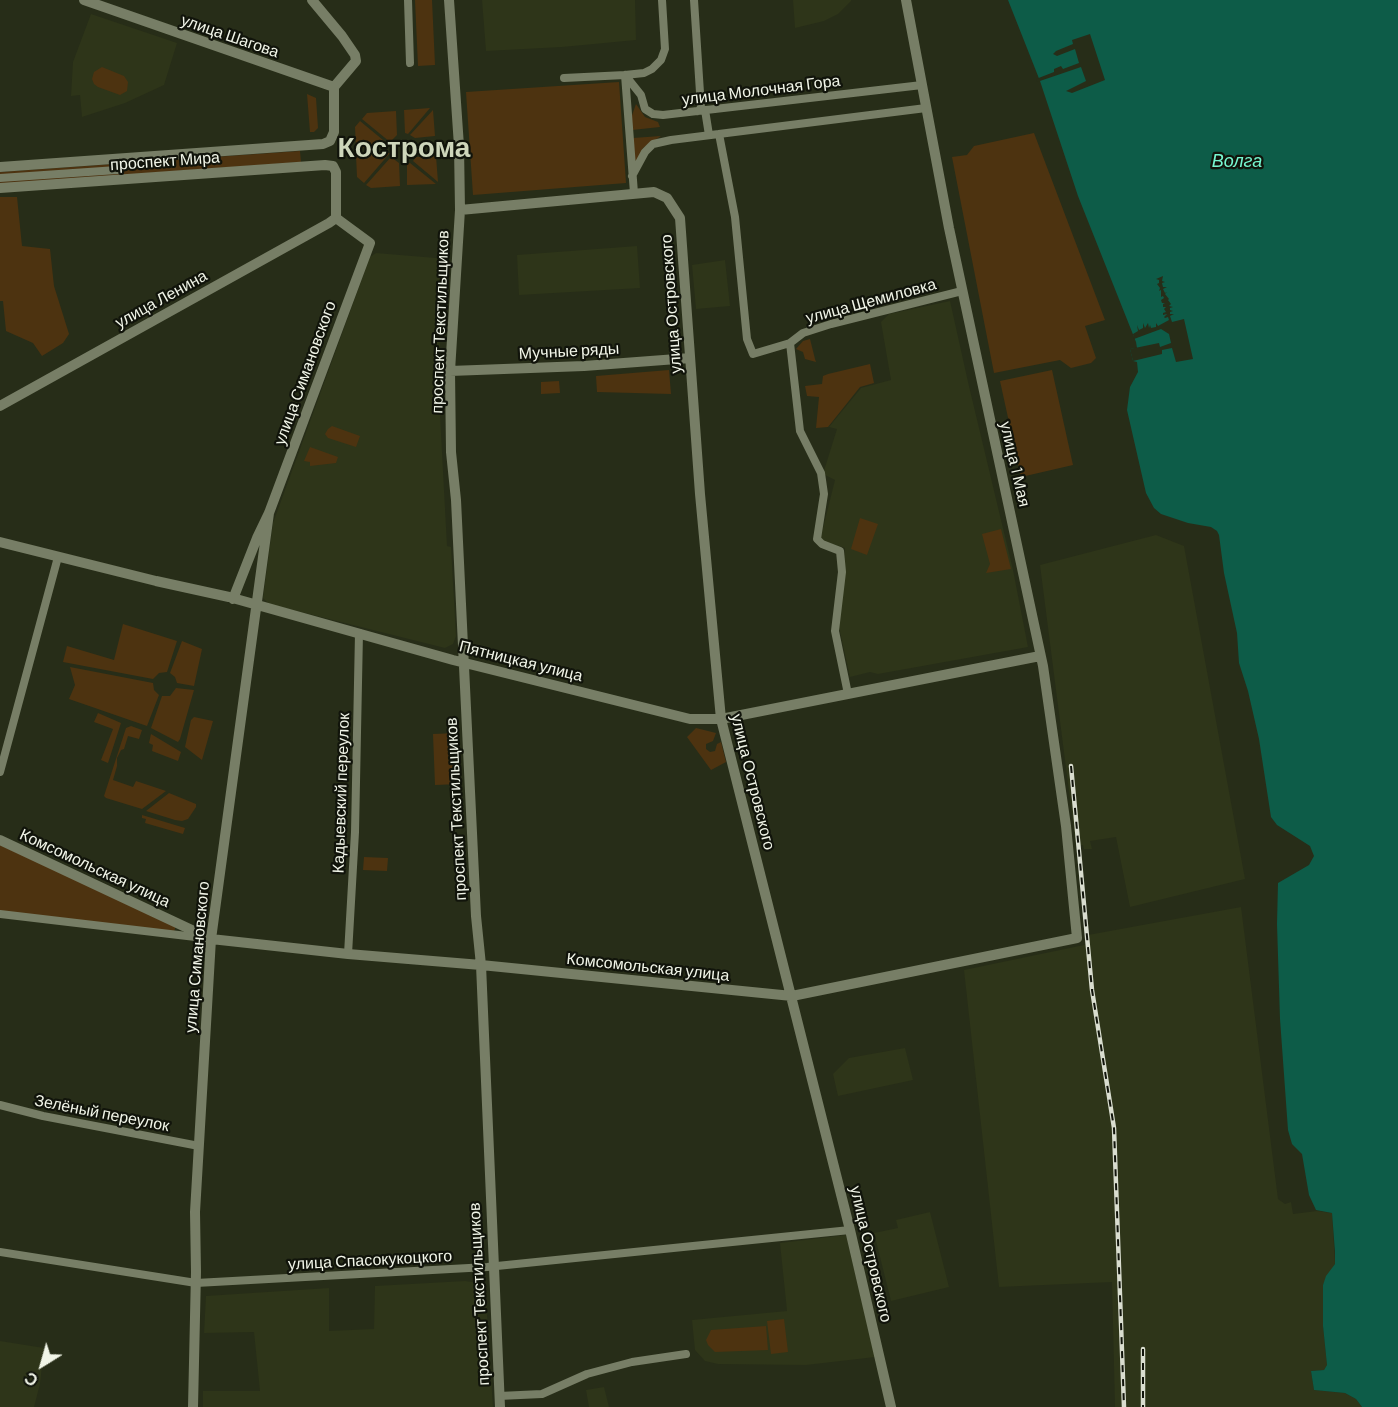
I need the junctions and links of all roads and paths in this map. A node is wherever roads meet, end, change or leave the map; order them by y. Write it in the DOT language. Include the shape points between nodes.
graph roads {
  1 [pos="84,0"];
  2 [pos="312,0"];
  3 [pos="408,0"];
  4 [pos="449,0"];
  5 [pos="662,0"];
  6 [pos="694,0"];
  7 [pos="906,0"];
  8 [pos="410,63"];
  9 [pos="625,75"];
  10 [pos="564,78"];
  11 [pos="922,85"];
  12 [pos="334,87"];
  13 [pos="926,108"];
  14 [pos="701,110"];
  15 [pos="719,134"];
  16 [pos="708,135"];
  17 [pos="0,167"];
  18 [pos="111,170"];
  19 [pos="632,176"];
  20 [pos="0,178"];
  21 [pos="0,188"];
  22 [pos="634,193"];
  23 [pos="460,210"];
  24 [pos="336,218"];
  25 [pos="962,291"];
  26 [pos="790,343"];
  27 [pos="690,358"];
  28 [pos="450,371"];
  29 [pos="0,406"];
  30 [pos="269,513"];
  31 [pos="0,542"];
  32 [pos="58,557"];
  33 [pos="233,599"];
  34 [pos="256,606"];
  35 [pos="359,633"];
  36 [pos="1040,656"];
  37 [pos="463,662"];
  38 [pos="848,694"];
  39 [pos="721,719"];
  40 [pos="0,772"];
  41 [pos="0,840"];
  42 [pos="0,914"];
  43 [pos="1077,938"];
  44 [pos="211,939"];
  45 [pos="348,954"];
  46 [pos="481,965"];
  47 [pos="792,996"];
  48 [pos="0,1105"];
  49 [pos="200,1146"];
  50 [pos="850,1230"];
  51 [pos="0,1252"];
  52 [pos="495,1267"];
  53 [pos="196,1283"];
  54 [pos="686,1354"];
  55 [pos="499,1402"];
  56 [pos="193,1407"];
  57 [pos="891,1407"];
  1 -- 12 [label="street, улица Шагова"];
  2 -- 12 [label="street" via="355,55 356,61"];
  3 -- 8 [label="street"];
  4 -- 23 [label="street, проспект Текстильщиков"];
  5 -- 9 [label="street" via="665,49 661,60 644,73"];
  6 -- 14 [label="street"];
  7 -- 11 [label="street, улица 1 Мая"];
  9 -- 10 [label="street"];
  9 -- 14 [label="street, улица Молочная Гора" via="641,95 645,109 653,114"];
  9 -- 19 [label="street"];
  11 -- 13 [label="street, улица 1 Мая"];
  11 -- 14 [label="street, улица Молочная Гора"];
  12 -- 18 [label="street, проспект Мира" via="334,132 330,141 323,144"];
  13 -- 15 [label="street"];
  13 -- 25 [label="street, улица 1 Мая"];
  14 -- 16 [label="street"];
  15 -- 16 [label="street"];
  15 -- 26 [label="street, улица Щемиловка" via="735,217 747,339 753,354"];
  16 -- 19 [label="street" via="653,144"];
  17 -- 18 [label="street, проспект Мира"];
  18 -- 20 [label="street"];
  18 -- 21 [label="street, проспект Мира"];
  18 -- 24 [label="street, проспект Мира" via="333,166"];
  19 -- 22 [label="street"];
  22 -- 23 [label="street"];
  22 -- 27 [label="street, улица Островского" via="654,192 667,198 681,218"];
  23 -- 28 [label="street, проспект Текстильщиков"];
  24 -- 29 [label="street, улица Ленина"];
  24 -- 30 [label="street, улица Симановского" via="370,243"];
  25 -- 26 [label="street, улица Щемиловка" via="831,324 803,333"];
  25 -- 36 [label="street, улица 1 Мая"];
  26 -- 38 [label="street, улица Щемиловка" via="800,431 823,484 817,539 840,551 842,572 835,631"];
  27 -- 28 [label="street, Мучные ряды"];
  27 -- 39 [label="street, улица Островского"];
  28 -- 37 [label="street, проспект Текстильщиков"];
  30 -- 33 [label="street, улица Симановского"];
  30 -- 34 [label="street, улица Симановского"];
  31 -- 32 [label="street, Пятницкая улица"];
  32 -- 33 [label="street, Пятницкая улица"];
  32 -- 40 [label="street"];
  33 -- 34 [label="street, Пятницкая улица"];
  34 -- 35 [label="street, Пятницкая улица"];
  34 -- 44 [label="street, улица Симановского"];
  35 -- 37 [label="street, Пятницкая улица"];
  35 -- 45 [label="street, Кадыевский переулок"];
  36 -- 38 [label="street, Пятницкая улица"];
  36 -- 43 [label="street, улица 1 Мая" via="1066,826"];
  37 -- 39 [label="street, Пятницкая улица" via="690,719"];
  37 -- 46 [label="street, проспект Текстильщиков"];
  38 -- 39 [label="street, Пятницкая улица"];
  39 -- 47 [label="street, улица Островского"];
  41 -- 44 [label="street, Комсомольская улица"];
  42 -- 44 [label="street, Комсомольская улица"];
  43 -- 47 [label="street, Комсомольская улица"];
  44 -- 45 [label="street, Комсомольская улица"];
  44 -- 49 [label="street, улица Симановского"];
  45 -- 46 [label="street, Комсомольская улица"];
  46 -- 47 [label="street, Комсомольская улица"];
  46 -- 52 [label="street, проспект Текстильщиков"];
  47 -- 50 [label="street, улица Островского"];
  48 -- 49 [label="street, Зелёный переулок"];
  49 -- 53 [label="street, улица Симановского" via="195,1212"];
  50 -- 52 [label="street, улица Спасокукоцкого"];
  50 -- 57 [label="street, улица Островского"];
  51 -- 53 [label="street, улица Спасокукоцкого"];
  52 -- 53 [label="street, улица Спасокукоцкого"];
  52 -- 55 [label="street, проспект Текстильщиков"];
  53 -- 56 [label="street, улица Симановского"];
  54 -- 55 [label="street" via="632,1362 542,1394"];
}
